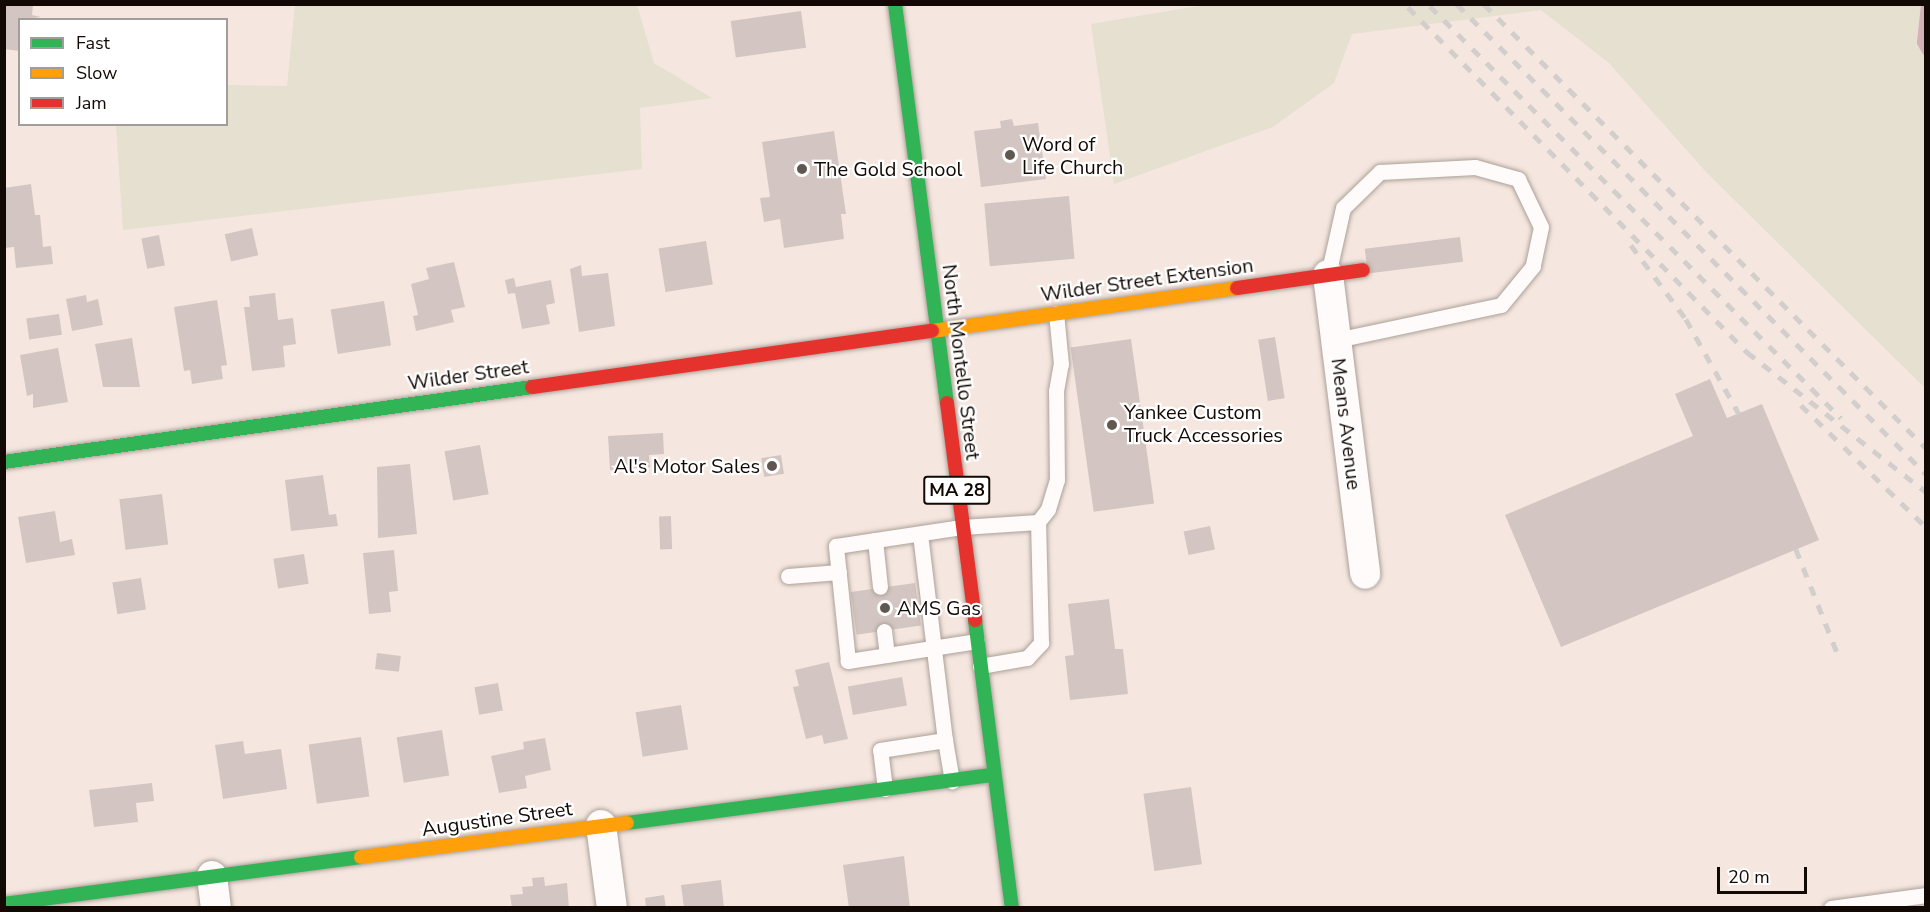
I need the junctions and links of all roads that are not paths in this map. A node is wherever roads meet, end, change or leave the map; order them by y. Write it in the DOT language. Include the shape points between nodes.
graph roads {
  1 [pos="895,4"];
  2 [pos="1363,270"];
  3 [pos="1328,275"];
  4 [pos="1056,313"];
  5 [pos="937,327"];
  6 [pos="1336,340"];
  7 [pos="4,462"];
  8 [pos="1038,522"];
  9 [pos="962,527"];
  10 [pos="920,534"];
  11 [pos="875,540"];
  12 [pos="839,572"];
  13 [pos="1365,574"];
  14 [pos="788,576"];
  15 [pos="880,587"];
  16 [pos="884,631"];
  17 [pos="977,641"];
  18 [pos="933,647"];
  19 [pos="887,655"];
  20 [pos="980,666"];
  21 [pos="945,740"];
  22 [pos="994,775"];
  23 [pos="952,781"];
  24 [pos="885,789"];
  25 [pos="601,825"];
  26 [pos="212,876"];
  27 [pos="1926,895"];
  28 [pos="4,904"];
  29 [pos="216,908"];
  30 [pos="612,908"];
  31 [pos="1012,908"];
  32 [pos="1831,908"];
  1 -- 5 [label="street, North Montello Street / MA 28"];
  2 -- 3 [label="street, Wilder Street Extension"];
  3 -- 4 [label="street, Wilder Street Extension"];
  3 -- 6 [label="street, Means Avenue"];
  3 -- 6 [label="lane" via="1344,208 1380,172 1475,166 1518,178 1541,227 1533,266 1501,305"];
  4 -- 5 [label="street, Wilder Street Extension"];
  4 -- 8 [label="lane" via="1061,364 1056,392 1057,480 1048,509"];
  5 -- 7 [label="street, Wilder Street"];
  5 -- 9 [label="street, North Montello Street / MA 28"];
  6 -- 13 [label="street, Means Avenue"];
  8 -- 9 [label="lane"];
  8 -- 20 [label="lane" via="1038,650 1027,658"];
  9 -- 10 [label="lane"];
  9 -- 17 [label="street, North Montello Street / MA 28"];
  10 -- 11 [label="lane"];
  10 -- 18 [label="lane"];
  11 -- 12 [label="lane" via="836,546"];
  11 -- 15 [label="lane"];
  12 -- 14 [label="lane"];
  12 -- 19 [label="lane" via="848,661"];
  16 -- 19 [label="lane"];
  17 -- 18 [label="lane"];
  17 -- 20 [label="street, North Montello Street / MA 28"];
  18 -- 19 [label="lane"];
  18 -- 21 [label="lane"];
  20 -- 22 [label="street, North Montello Street / MA 28"];
  21 -- 23 [label="lane"];
  21 -- 24 [label="lane" via="880,750"];
  22 -- 23 [label="street, Augustine Street"];
  22 -- 31 [label="street, North Montello Street / MA 28"];
  23 -- 24 [label="street, Augustine Street"];
  24 -- 25 [label="street, Augustine Street"];
  25 -- 26 [label="street, Augustine Street"];
  25 -- 30 [label="street"];
  26 -- 28 [label="street, Augustine Street"];
  26 -- 29 [label="street"];
  27 -- 32 [label="lane"];
}
